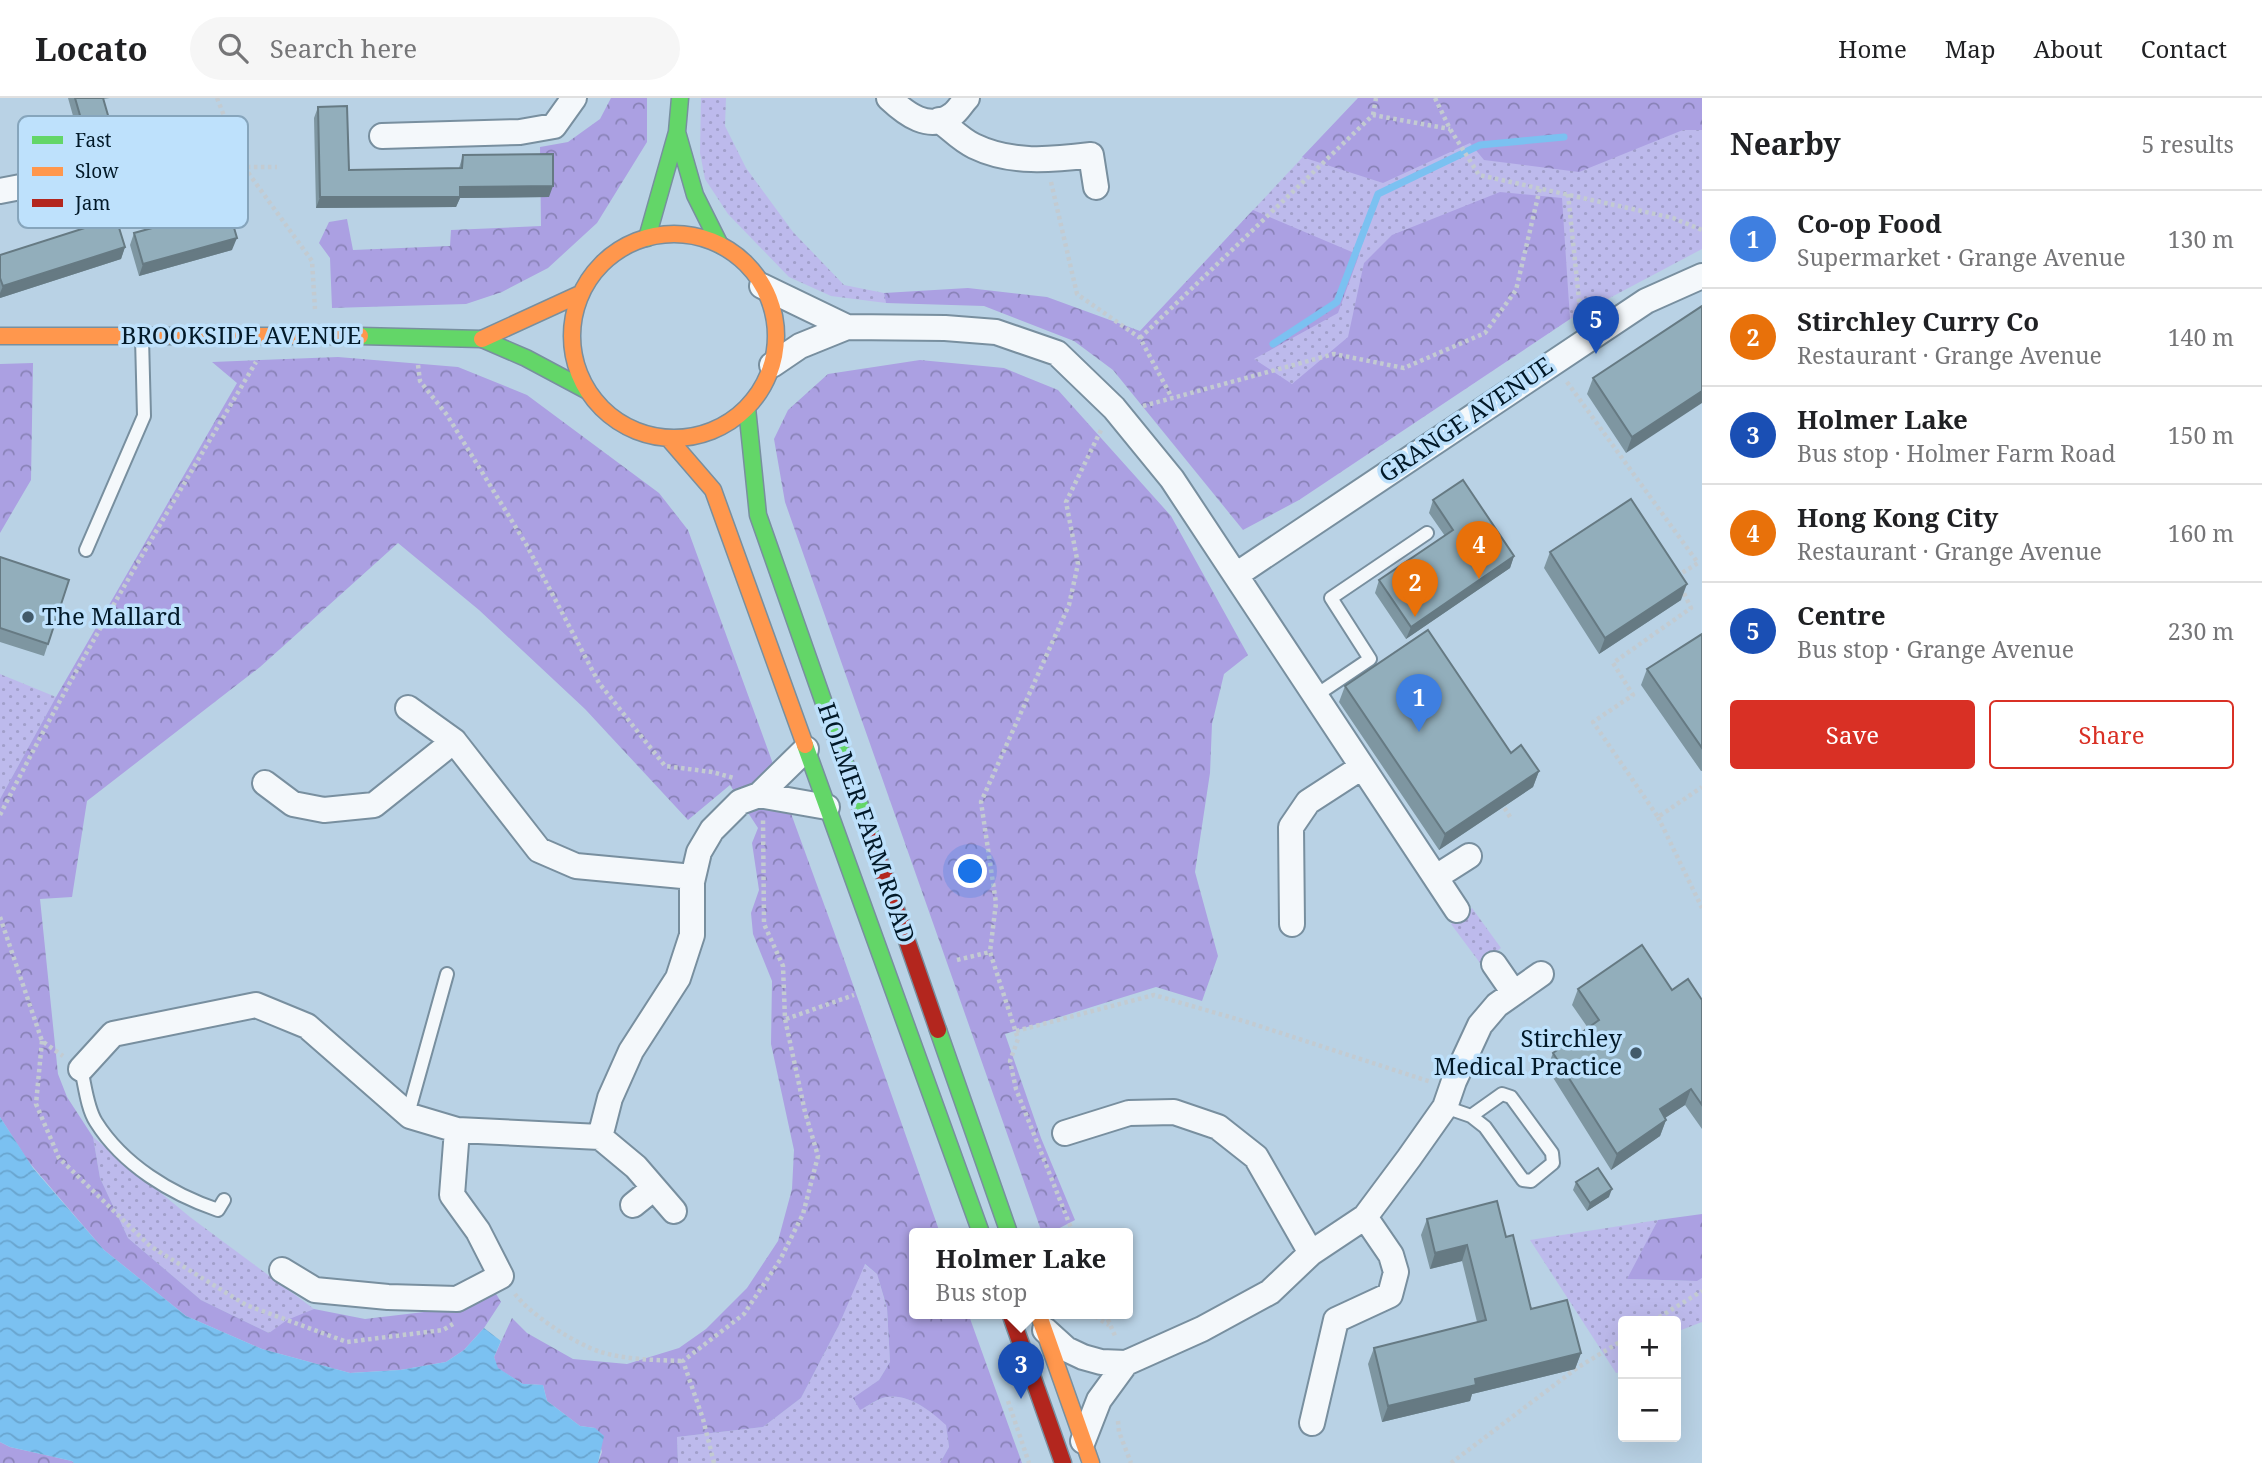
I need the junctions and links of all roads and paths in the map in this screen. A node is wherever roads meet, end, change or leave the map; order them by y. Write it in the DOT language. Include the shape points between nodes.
graph roads {
  1 [pos="217,98"];
  2 [pos="574,98"];
  3 [pos="680,98"];
  4 [pos="889,98"];
  5 [pos="967,98"];
  6 [pos="1376,98"];
  7 [pos="1435,98"];
  8 [pos="1373,115"];
  9 [pos="224,116"];
  10 [pos="939,120"];
  11 [pos="1450,129"];
  12 [pos="677,132"];
  13 [pos="382,136"];
  14 [pos="1046,161"];
  15 [pos="248,167"];
  16 [pos="277,167"];
  17 [pos="248,173"];
  18 [pos="1096,187"];
  19 [pos="18,188"];
  20 [pos="1539,188"];
  21 [pos="0,191"];
  22 [pos="1568,194"];
  23 [pos="1702,230"];
  24 [pos="647,238"];
  25 [pos="720,245"];
  26 [pos="1702,276"];
  27 [pos="762,286"];
  28 [pos="580,294"];
  29 [pos="1581,321"];
  30 [pos="847,327"];
  31 [pos="142,334"];
  32 [pos="272,335"];
  33 [pos="317,335"];
  34 [pos="0,336"];
  35 [pos="414,337"];
  36 [pos="482,338"];
  37 [pos="1140,338"];
  38 [pos="772,365"];
  39 [pos="1567,382"];
  40 [pos="586,390"];
  41 [pos="1172,398"];
  42 [pos="747,408"];
  43 [pos="1124,408"];
  44 [pos="669,439"];
  45 [pos="1427,533"];
  46 [pos="86,550"];
  47 [pos="1236,575"];
  48 [pos="1315,696"];
  49 [pos="408,708"];
  50 [pos="454,741"];
  51 [pos="806,749"];
  52 [pos="1362,767"];
  53 [pos="265,783"];
  54 [pos="1702,786"];
  55 [pos="756,795"];
  56 [pos="1500,801"];
  57 [pos="827,807"];
  58 [pos="0,815"];
  59 [pos="1510,817"];
  60 [pos="1658,817"];
  61 [pos="1469,856"];
  62 [pos="693,877"];
  63 [pos="1436,877"];
  64 [pos="1702,908"];
  65 [pos="1457,910"];
  66 [pos="0,917"];
  67 [pos="1292,924"];
  68 [pos="990,952"];
  69 [pos="957,960"];
  70 [pos="1494,964"];
  71 [pos="447,974"];
  72 [pos="1541,974"];
  73 [pos="1514,993"];
  74 [pos="854,995"];
  75 [pos="785,1019"];
  76 [pos="1016,1031"];
  77 [pos="42,1041"];
  78 [pos="81,1069"];
  79 [pos="1441,1095"];
  80 [pos="408,1114"];
  81 [pos="1471,1116"];
  82 [pos="457,1130"];
  83 [pos="1065,1133"];
  84 [pos="600,1137"];
  85 [pos="654,1188"];
  86 [pos="224,1200"];
  87 [pos="633,1205"];
  88 [pos="674,1210"];
  89 [pos="1364,1217"];
  90 [pos="979,1228"];
  91 [pos="1007,1228"];
  92 [pos="1071,1228"];
  93 [pos="1311,1253"];
  94 [pos="282,1270"];
  95 [pos="502,1276"];
  96 [pos="1702,1291"];
  97 [pos="1661,1316"];
  98 [pos="1012,1319"];
  99 [pos="1098,1319"];
  100 [pos="1108,1319"];
  101 [pos="1040,1320"];
  102 [pos="454,1323"];
  103 [pos="1618,1343"];
  104 [pos="684,1361"];
  105 [pos="1126,1363"];
  106 [pos="1007,1398"];
  107 [pos="1118,1413"];
  108 [pos="1312,1423"];
  109 [pos="1087,1452"];
  110 [pos="714,1463"];
  111 [pos="1029,1463"];
  112 [pos="1063,1463"];
  113 [pos="1131,1463"];
  114 [pos="1451,1463"];
  1 -- 9 [label="path"];
  2 -- 13 [label="street" via="554,127"];
  3 -- 12 [label="street"];
  4 -- 10 [label="street" via="924,122"];
  5 -- 10 [label="street" via="952,115"];
  6 -- 8 [label="path"];
  7 -- 11 [label="path"];
  8 -- 11 [label="path"];
  8 -- 37 [label="path"];
  10 -- 14 [label="street" via="972,145 1001,157"];
  11 -- 20 [label="path" via="1479,174"];
  12 -- 24 [label="street"];
  12 -- 25 [label="street" via="695,195"];
  14 -- 18 [label="street" via="1091,155"];
  14 -- 37 [label="path" via="1077,295"];
  15 -- 16 [label="path"];
  17 -- 33 [label="path" via="312,261"];
  19 -- 21 [label="street"];
  20 -- 22 [label="path"];
  20 -- 41 [label="path" via="1516,290 1485,333 1404,368 1334,354"];
  22 -- 23 [label="path" via="1673,218"];
  22 -- 29 [label="path"];
  24 -- 25 [label="street" via="691,236"];
  24 -- 28 [label="street" via="607,258"];
  25 -- 27 [label="street" via="749,268"];
  26 -- 47 [label="street, GRANGE AVENUE" via="1646,301"];
  27 -- 30 [label="street"];
  27 -- 38 [label="street" via="773,311"];
  28 -- 36 [label="street, BROOKSIDE AVENUE"];
  28 -- 40 [label="street" via="572,326 574,360"];
  30 -- 38 [label="street" via="800,346"];
  30 -- 43 [label="street" via="996,332 1057,353"];
  31 -- 32 [label="street, BROOKSIDE AVENUE"];
  31 -- 34 [label="street, BROOKSIDE AVENUE"];
  31 -- 46 [label="lane" via="144,416"];
  32 -- 33 [label="street, BROOKSIDE AVENUE"];
  32 -- 58 [label="path" via="159,527"];
  33 -- 35 [label="street, BROOKSIDE AVENUE"];
  35 -- 36 [label="street, BROOKSIDE AVENUE"];
  35 -- 55 [label="path" via="420,381 447,415 526,544 599,683 666,766 712,772"];
  36 -- 40 [label="street, BROOKSIDE AVENUE"];
  37 -- 41 [label="path"];
  38 -- 42 [label="street"];
  39 -- 60 [label="path" via="1698,563 1676,577 1691,608 1613,663 1633,695 1592,722"];
  40 -- 44 [label="street" via="608,415 637,432"];
  41 -- 43 [label="path"];
  42 -- 44 [label="street" via="724,426 698,436"];
  42 -- 91 [label="street, HOLMER FARM ROAD" via="758,515"];
  43 -- 47 [label="street"];
  43 -- 68 [label="path" via="1099,432 1066,502 1077,564 1069,606 981,802 996,903"];
  44 -- 51 [label="street, HOLMER FARM ROAD" via="713,490"];
  45 -- 48 [label="lane" via="1331,598 1370,659"];
  47 -- 48 [label="street"];
  48 -- 52 [label="street"];
  49 -- 50 [label="street"];
  50 -- 53 [label="street" via="374,805 324,810 293,804"];
  50 -- 62 [label="street" via="539,850 576,866"];
  51 -- 55 [label="street"];
  51 -- 57 [label="street, HOLMER FARM ROAD"];
  52 -- 63 [label="street"];
  52 -- 67 [label="street" via="1308,802 1291,827"];
  54 -- 60 [label="path"];
  55 -- 57 [label="street"];
  55 -- 62 [label="street" via="740,802 712,830 699,852"];
  55 -- 75 [label="path" via="764,925 783,966"];
  56 -- 59 [label="path"];
  57 -- 90 [label="street, HOLMER FARM ROAD"];
  60 -- 64 [label="path"];
  61 -- 63 [label="street"];
  62 -- 84 [label="street" via="692,935 678,978 631,1051 610,1098"];
  63 -- 65 [label="street"];
  66 -- 77 [label="path"];
  68 -- 69 [label="path"];
  68 -- 76 [label="path"];
  70 -- 73 [label="street"];
  71 -- 80 [label="lane"];
  72 -- 73 [label="street"];
  73 -- 79 [label="street" via="1479,1025"];
  74 -- 75 [label="path"];
  75 -- 104 [label="path" via="818,1156 803,1214 780,1260 744,1314"];
  76 -- 79 [label="path" via="1154,995 1247,1022"];
  76 -- 92 [label="path" via="1018,1039 1010,1061 1016,1089"];
  77 -- 78 [label="path"];
  77 -- 102 [label="path" via="36,1104 59,1158 149,1246 246,1305 347,1342 443,1331"];
  78 -- 80 [label="street" via="113,1034 256,1005 307,1026"];
  78 -- 86 [label="lane" via="95,1120 123,1154 192,1201 218,1210"];
  79 -- 81 [label="lane"];
  79 -- 89 [label="street" via="1409,1158"];
  80 -- 82 [label="street"];
  81 -- 81 [label="lane" via="1496,1140 1523,1180 1531,1181 1553,1163 1552,1153 1511,1097 1502,1094"];
  82 -- 84 [label="street"];
  82 -- 95 [label="street" via="452,1195"];
  83 -- 93 [label="street" via="1129,1113 1174,1112 1218,1127 1256,1157"];
  84 -- 85 [label="street"];
  85 -- 87 [label="street"];
  85 -- 88 [label="street"];
  89 -- 93 [label="street"];
  89 -- 108 [label="street" via="1391,1255 1396,1272 1390,1295 1336,1320"];
  93 -- 105 [label="street" via="1270,1292"];
  94 -- 95 [label="street" via="315,1290 416,1298 457,1299"];
  95 -- 104 [label="path" via="517,1298 553,1328 600,1352"];
  96 -- 97 [label="path"];
  98 -- 112 [label="street"];
  99 -- 100 [label="path" via="1111,1327"];
  101 -- 105 [label="street" via="1066,1349 1101,1362"];
  101 -- 109 [label="street"];
  103 -- 114 [label="path" via="1577,1368"];
  104 -- 110 [label="path"];
  105 -- 109 [label="street" via="1098,1401"];
  106 -- 111 [label="path"];
  107 -- 113 [label="path" via="1119,1432"];
}
